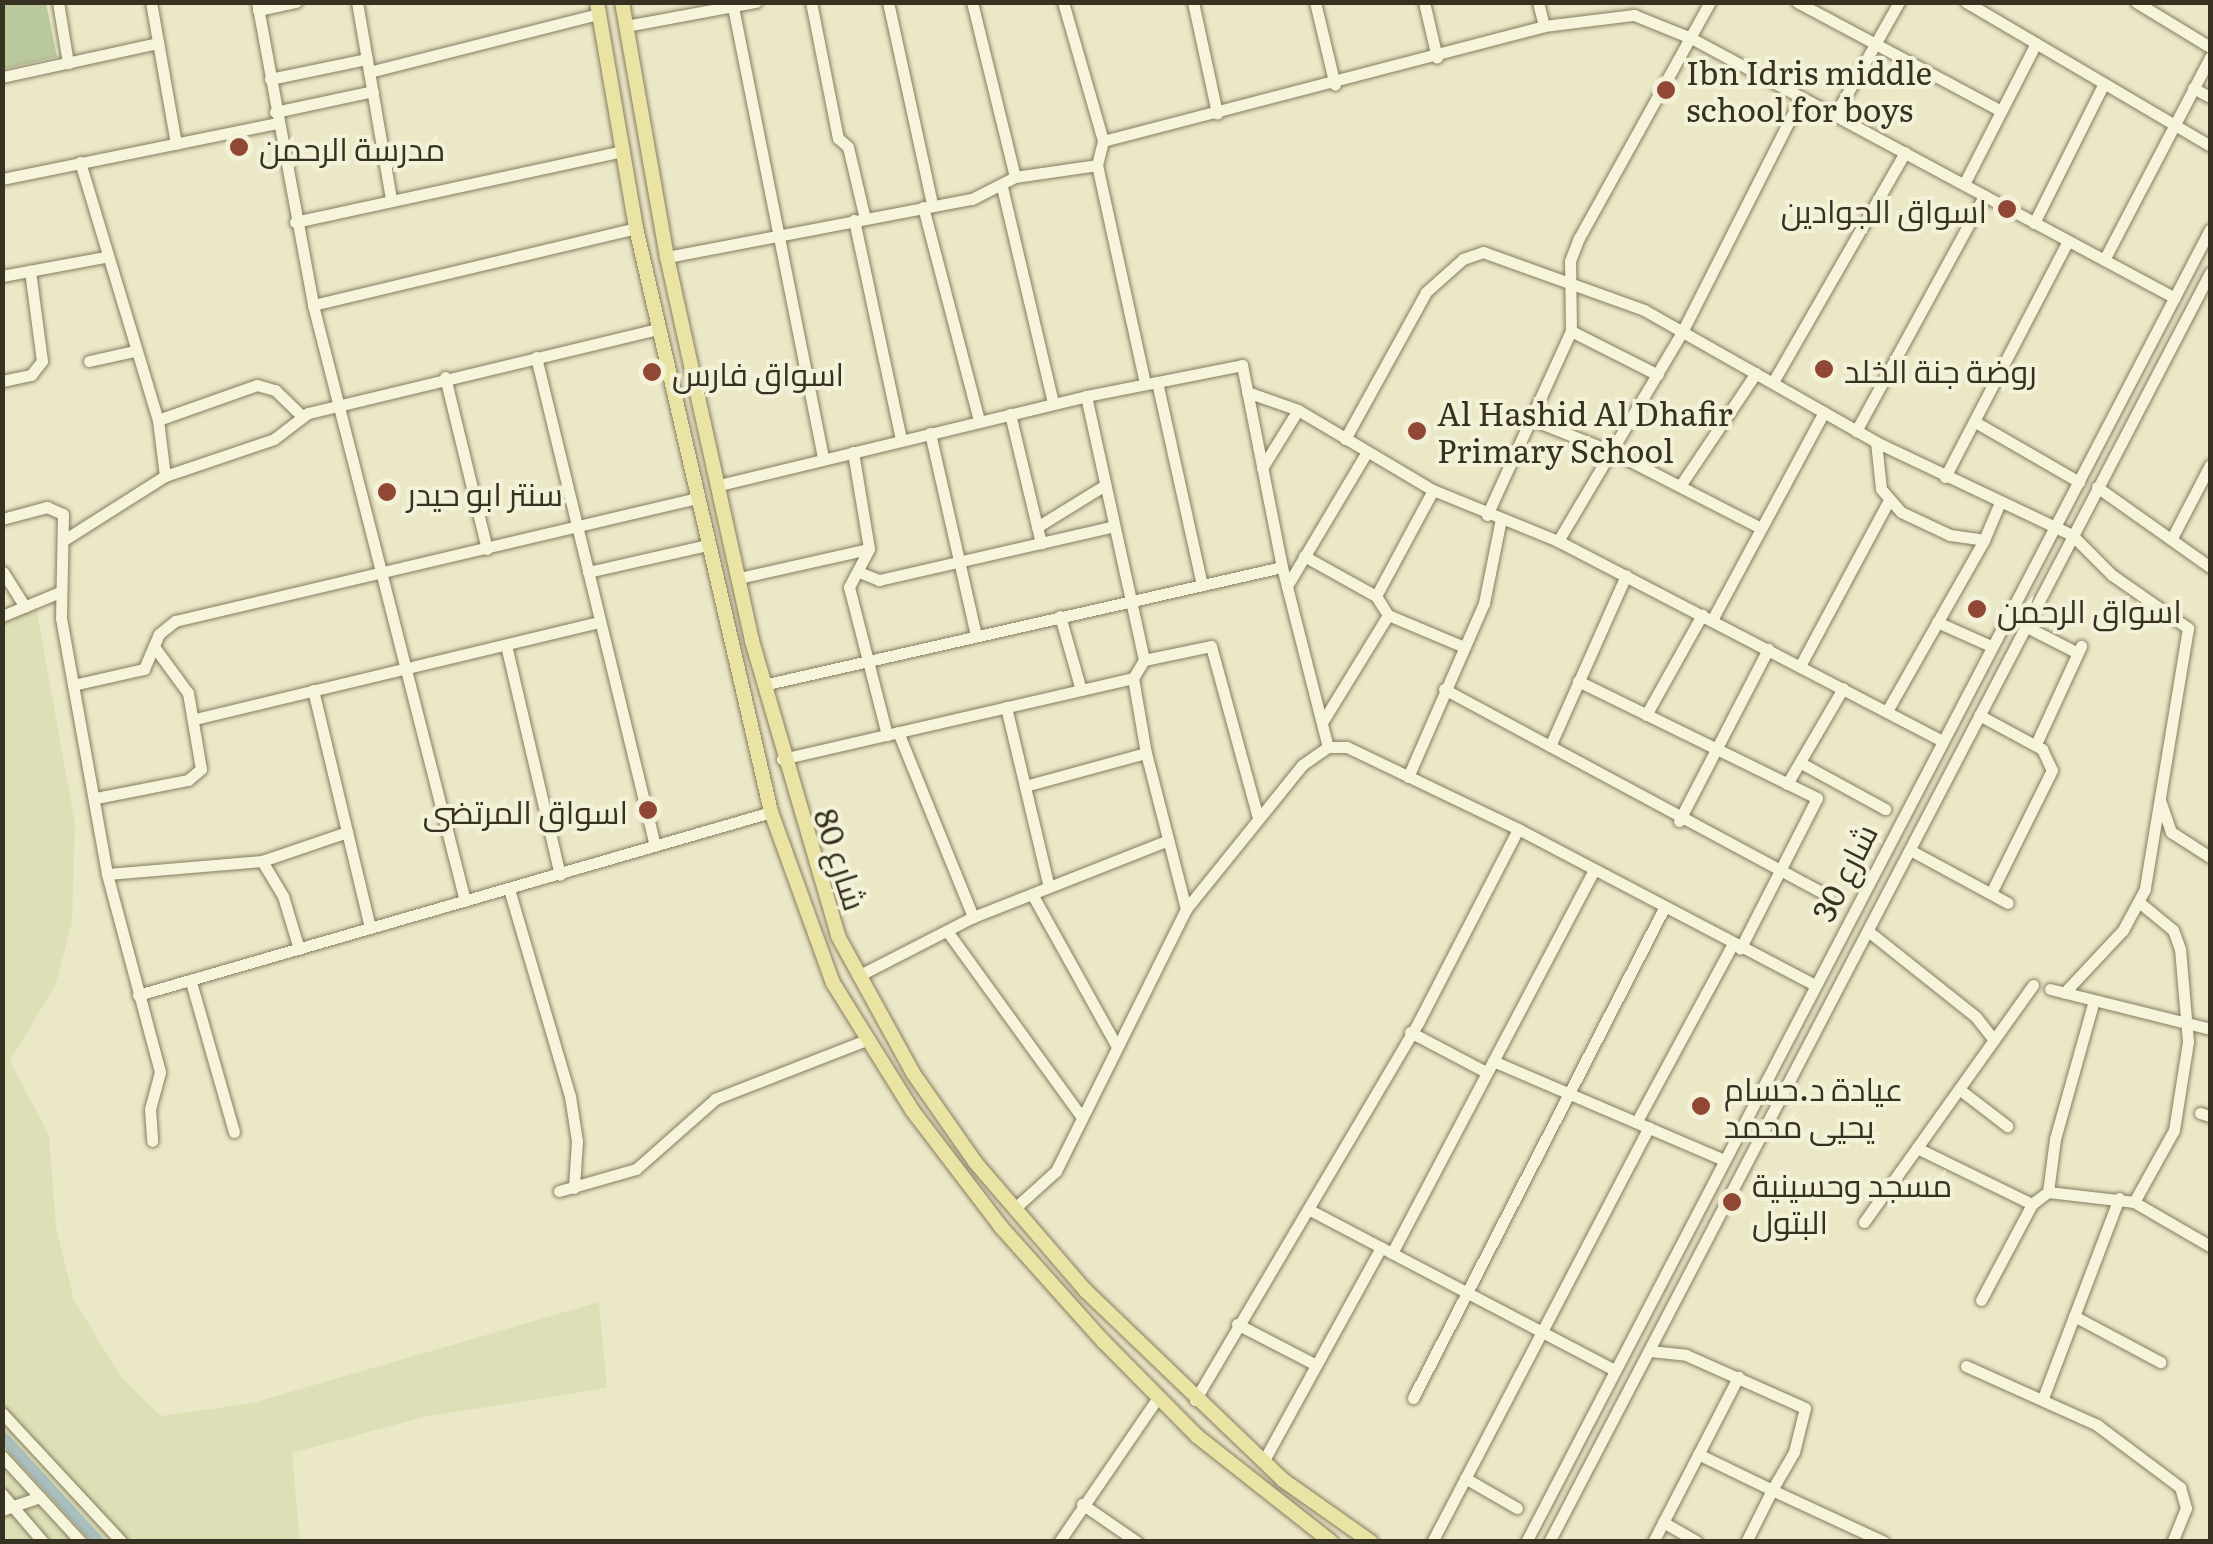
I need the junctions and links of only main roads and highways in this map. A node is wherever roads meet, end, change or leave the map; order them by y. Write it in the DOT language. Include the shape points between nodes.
graph roads {
  1 [pos="622,2"];
  2 [pos="598,8"];
  3 [pos="675,294"];
  4 [pos="654,302"];
  5 [pos="688,350"];
  6 [pos="666,356"];
  7 [pos="1331,1542"];
  8 [pos="1371,1542"];
  1 -- 3 [label="main road, شارع 80"];
  2 -- 4 [label="main road, شارع 80"];
  3 -- 4 [label="main road" via="664,307"];
  3 -- 5 [label="main road, شارع 80"];
  4 -- 6 [label="main road, شارع 80"];
  5 -- 6 [label="main road" via="674,344"];
  5 -- 8 [label="main road, شارع 80" via="782,759 832,919 913,1073 1015,1208 1195,1400 1263,1462"];
  6 -- 7 [label="main road, شارع 80" via="771,812 832,984 864,1041 1001,1226 1157,1398"];
}
